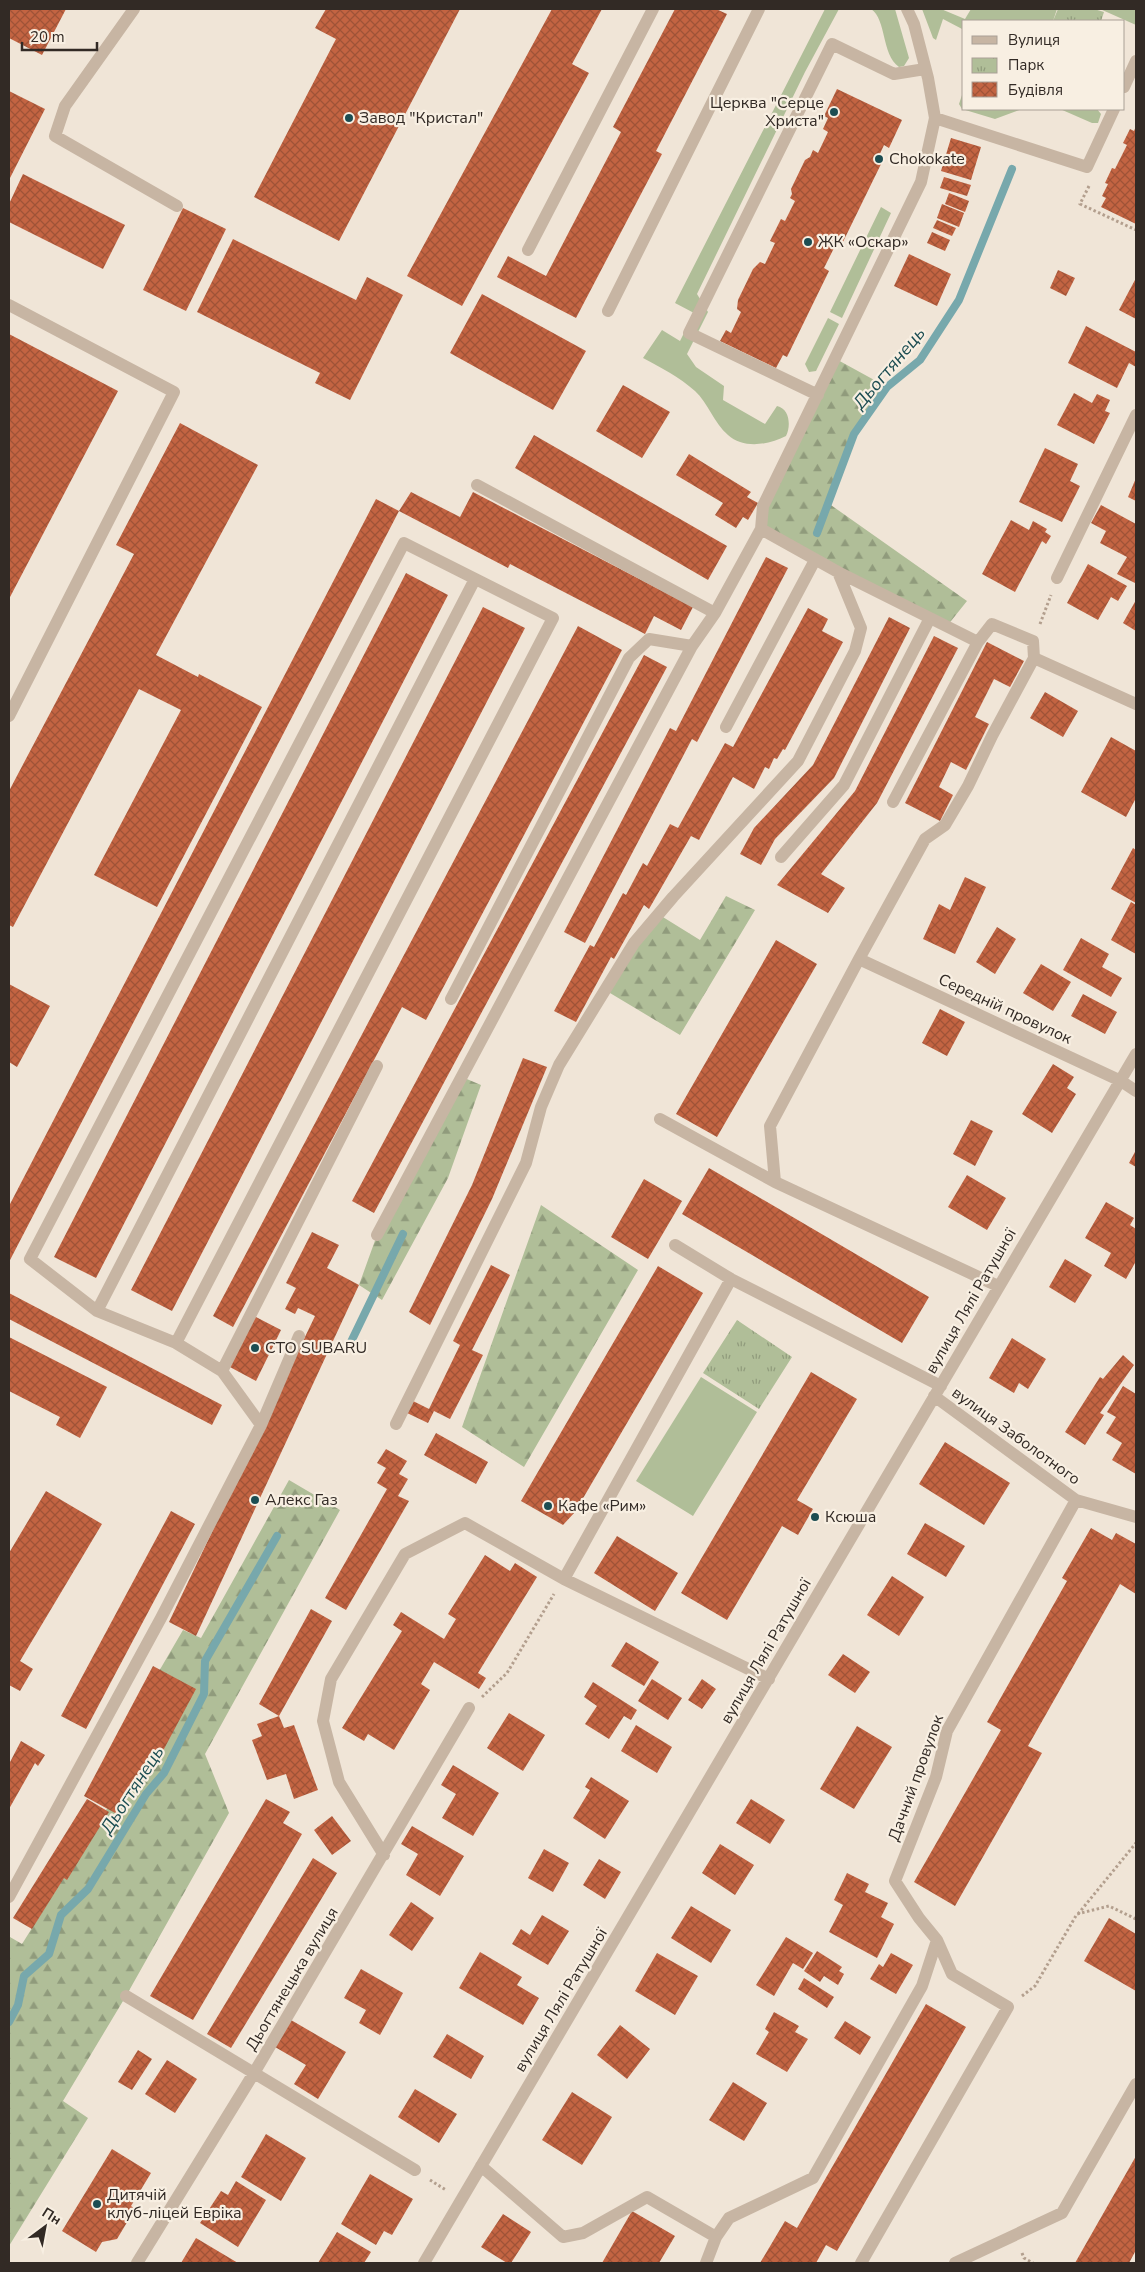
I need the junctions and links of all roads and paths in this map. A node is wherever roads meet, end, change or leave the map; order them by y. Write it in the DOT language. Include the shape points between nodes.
graph roads {
  1 [pos="134,9"];
  2 [pos="653,9"];
  3 [pos="759,9"];
  4 [pos="907,9"];
  5 [pos="1136,60"];
  6 [pos="925,69"];
  7 [pos="1125,86"];
  8 [pos="1114,110"];
  9 [pos="934,118"];
  10 [pos="177,206"];
  11 [pos="1095,210"];
  12 [pos="1136,230"];
  13 [pos="528,250"];
  14 [pos="9,305"];
  15 [pos="608,311"];
  16 [pos="818,395"];
  17 [pos="1136,414"];
  18 [pos="477,484"];
  19 [pos="761,529"];
  20 [pos="815,560"];
  21 [pos="838,572"];
  22 [pos="1057,578"];
  23 [pos="475,579"];
  24 [pos="714,613"];
  25 [pos="930,618"];
  26 [pos="1033,641"];
  27 [pos="978,642"];
  28 [pos="692,646"];
  29 [pos="1034,658"];
  30 [pos="1136,704"];
  31 [pos="9,716"];
  32 [pos="726,727"];
  33 [pos="893,802"];
  34 [pos="781,857"];
  35 [pos="859,959"];
  36 [pos="451,999"];
  37 [pos="1136,1054"];
  38 [pos="378,1066"];
  39 [pos="1121,1081"];
  40 [pos="1136,1091"];
  41 [pos="660,1119"];
  42 [pos="775,1182"];
  43 [pos="377,1235"];
  44 [pos="674,1245"];
  45 [pos="731,1279"];
  46 [pos="998,1286"];
  47 [pos="98,1311"];
  48 [pos="299,1336"];
  49 [pos="176,1344"];
  50 [pos="222,1371"];
  51 [pos="937,1391"];
  52 [pos="396,1424"];
  53 [pos="261,1425"];
  54 [pos="1076,1500"];
  55 [pos="1136,1517"];
  56 [pos="564,1579"];
  57 [pos="769,1679"];
  58 [pos="469,1708"];
  59 [pos="1136,1844"];
  60 [pos="384,1855"];
  61 [pos="9,1897"];
  62 [pos="1077,1914"];
  63 [pos="1136,1919"];
  64 [pos="937,1940"];
  65 [pos="126,1996"];
  66 [pos="1008,2007"];
  67 [pos="254,2074"];
  68 [pos="1136,2084"];
  69 [pos="481,2166"];
  70 [pos="415,2170"];
  71 [pos="461,2199"];
  72 [pos="716,2237"];
  73 [pos="137,2263"];
  74 [pos="424,2263"];
  75 [pos="706,2263"];
  76 [pos="861,2263"];
  77 [pos="955,2263"];
  1 -- 10 [label="street" via="65,106 55,136"];
  2 -- 13 [label="street"];
  3 -- 15 [label="street"];
  4 -- 6 [label="street"];
  5 -- 7 [label="street"];
  6 -- 9 [label="street"];
  6 -- 16 [label="street" via="894,74 832,44 689,333"];
  8 -- 9 [label="street" via="1087,167"];
  9 -- 16 [label="street" via="921,182"];
  11 -- 12 [label="path"];
  14 -- 31 [label="street" via="174,392"];
  16 -- 19 [label="street" via="763,506"];
  17 -- 22 [label="street"];
  18 -- 24 [label="street"];
  19 -- 20 [label="street"];
  19 -- 24 [label="street"];
  20 -- 21 [label="street"];
  20 -- 32 [label="street"];
  21 -- 25 [label="street"];
  21 -- 52 [label="street" via="860,628 855,651 803,752 634,943 558,1065 541,1108 526,1163"];
  22 -- 26 [label="path"];
  23 -- 47 [label="street"];
  23 -- 47 [label="street" via="404,543 30,1259"];
  23 -- 49 [label="street" via="553,618"];
  24 -- 28 [label="street"];
  25 -- 27 [label="street"];
  25 -- 34 [label="street" via="844,785"];
  26 -- 27 [label="street" via="992,624"];
  26 -- 29 [label="street"];
  27 -- 33 [label="street"];
  28 -- 36 [label="street" via="649,640 629,658"];
  28 -- 43 [label="street"];
  29 -- 30 [label="street"];
  29 -- 35 [label="street" via="968,786 945,825 925,839"];
  35 -- 39 [label="street, Середній провулок"];
  35 -- 42 [label="street" via="770,1126"];
  37 -- 39 [label="street, вулиця Лялі Ратушної"];
  38 -- 50 [label="street"];
  39 -- 40 [label="street, Середній провулок"];
  39 -- 46 [label="street, вулиця Лялі Ратушної"];
  41 -- 42 [label="street"];
  42 -- 46 [label="street"];
  44 -- 45 [label="street, вулиця Заболотного"];
  45 -- 51 [label="street, вулиця Заболотного"];
  45 -- 56 [label="street"];
  46 -- 51 [label="street, вулиця Лялі Ратушної"];
  47 -- 49 [label="street"];
  48 -- 53 [label="street"];
  49 -- 50 [label="street"];
  50 -- 53 [label="street"];
  51 -- 54 [label="street, вулиця Заболотного"];
  51 -- 57 [label="street, вулиця Лялі Ратушної"];
  53 -- 61 [label="street" via="161,1618"];
  54 -- 55 [label="street, вулиця Заболотного"];
  54 -- 64 [label="street, Дачний провулок" via="947,1731 936,1778 895,1882"];
  56 -- 57 [label="street"];
  56 -- 58 [label="path" via="507,1672"];
  56 -- 60 [label="street" via="465,1523 405,1554 331,1679 323,1721 338,1782"];
  57 -- 69 [label="street, вулиця Лялі Ратушної"];
  58 -- 60 [label="street, Дьогтянецька вулиця"];
  59 -- 62 [label="path"];
  60 -- 67 [label="street, Дьогтянецька вулиця"];
  62 -- 63 [label="path" via="1109,1906"];
  62 -- 66 [label="path" via="1035,1986"];
  64 -- 66 [label="street" via="952,1974"];
  64 -- 72 [label="street" via="922,1986 813,2178 729,2218"];
  65 -- 67 [label="street"];
  66 -- 76 [label="street"];
  67 -- 70 [label="street"];
  67 -- 73 [label="street, Дьогтянецька вулиця"];
  68 -- 77 [label="street" via="1062,2213"];
  69 -- 71 [label="street, вулиця Лялі Ратушної"];
  69 -- 72 [label="street" via="563,2237 583,2233 647,2197"];
  70 -- 71 [label="path"];
  71 -- 74 [label="street, вулиця Лялі Ратушної"];
  72 -- 75 [label="street"];
}
